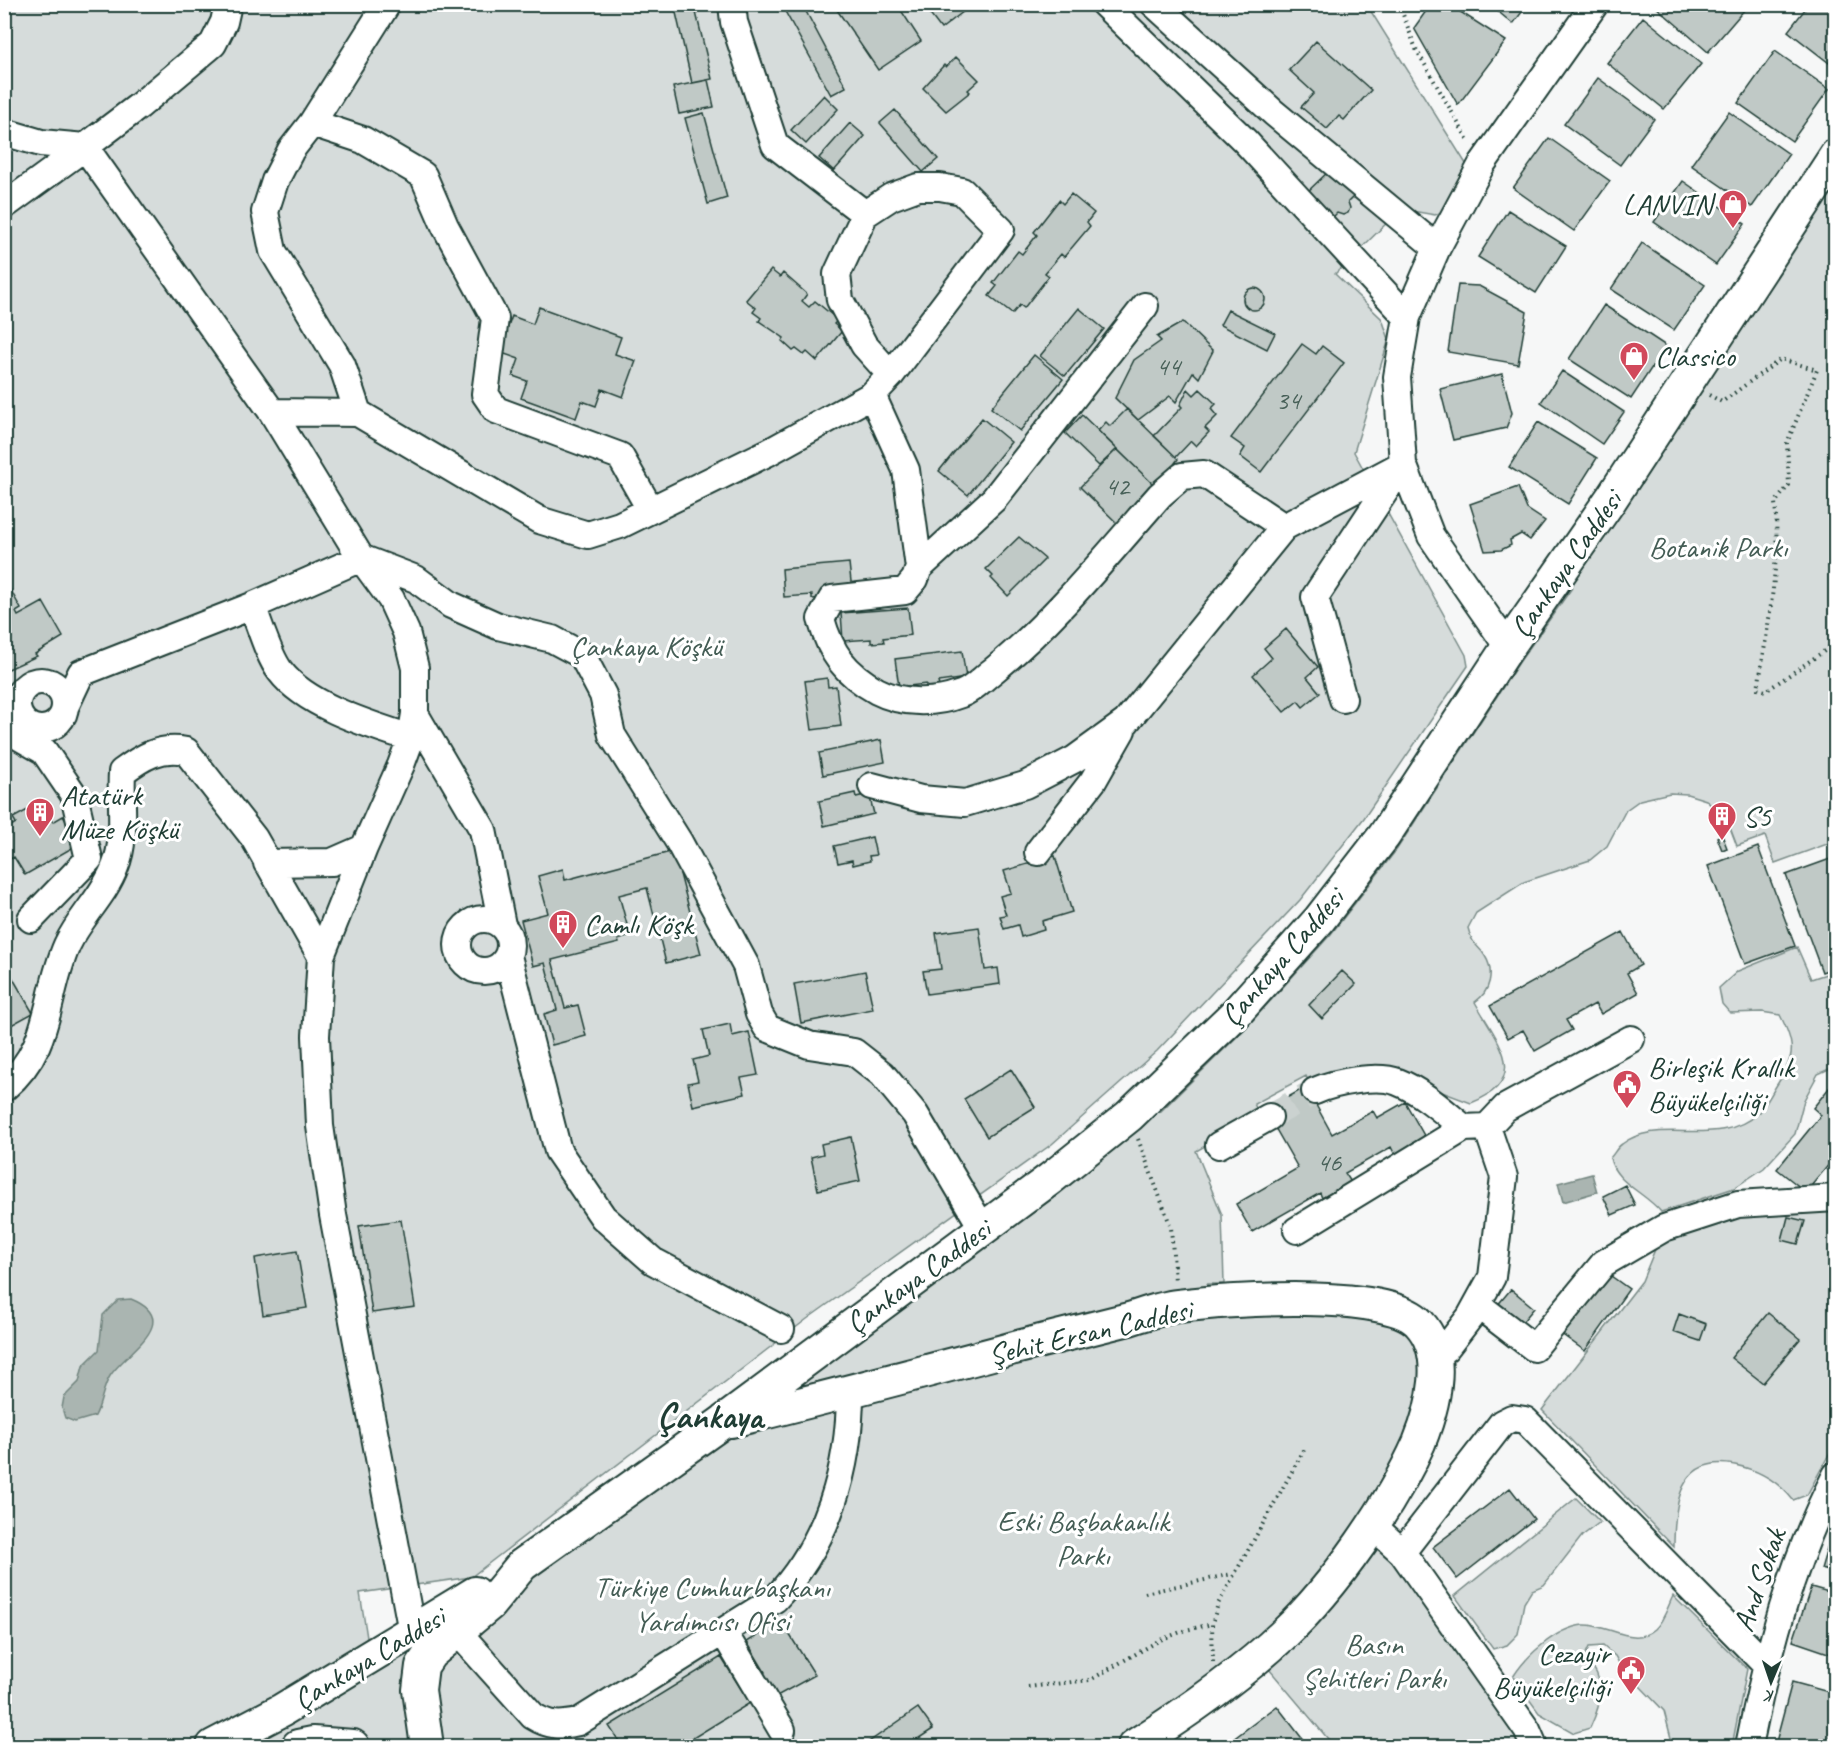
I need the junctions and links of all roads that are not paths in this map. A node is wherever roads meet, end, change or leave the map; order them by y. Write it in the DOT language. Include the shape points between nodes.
graph roads {
  1 [pos="228,4"];
  2 [pos="387,4"];
  3 [pos="732,4"];
  4 [pos="1104,4"];
  5 [pos="1154,4"];
  6 [pos="1595,4"];
  7 [pos="1274,112"];
  8 [pos="312,123"];
  9 [pos="4,132"];
  10 [pos="1245,141"];
  11 [pos="85,147"];
  12 [pos="1836,155"];
  13 [pos="4,206"];
  14 [pos="865,214"];
  15 [pos="1437,248"];
  16 [pos="1145,306"];
  17 [pos="1407,317"];
  18 [pos="891,375"];
  19 [pos="872,395"];
  20 [pos="272,412"];
  21 [pos="358,413"];
  22 [pos="1403,464"];
  23 [pos="650,509"];
  24 [pos="1284,527"];
  25 [pos="361,558"];
  26 [pos="919,568"];
  27 [pos="252,606"];
  28 [pos="1508,647"];
  29 [pos="1343,699"];
  30 [pos="1126,722"];
  31 [pos="413,726"];
  32 [pos="4,728"];
  33 [pos="44,751"];
  34 [pos="872,786"];
  35 [pos="364,848"];
  36 [pos="1038,852"];
  37 [pos="267,863"];
  38 [pos="31,919"];
  39 [pos="502,925"];
  40 [pos="321,956"];
  41 [pos="508,956"];
  42 [pos="1631,1039"];
  43 [pos="4,1088"];
  44 [pos="1315,1091"];
  45 [pos="1269,1117"];
  46 [pos="1476,1128"];
  47 [pos="1220,1145"];
  48 [pos="1836,1198"];
  49 [pos="983,1229"];
  50 [pos="1297,1230"];
  51 [pos="1478,1305"];
  52 [pos="782,1329"];
  53 [pos="1434,1354"];
  54 [pos="850,1392"];
  55 [pos="720,1424"];
  56 [pos="1836,1475"];
  57 [pos="1372,1525"];
  58 [pos="1402,1552"];
  59 [pos="522,1565"];
  60 [pos="456,1630"];
  61 [pos="412,1632"];
  62 [pos="724,1633"];
  63 [pos="1765,1664"];
  64 [pos="782,1730"];
  65 [pos="213,1746"];
  66 [pos="298,1746"];
  67 [pos="353,1746"];
  68 [pos="427,1746"];
  69 [pos="1134,1746"];
  70 [pos="1534,1746"];
  71 [pos="1749,1746"];
  1 -- 11 [label="street" via="213,44"];
  2 -- 8 [label="street"];
  3 -- 14 [label="street" via="734,22 775,145"];
  4 -- 10 [label="street"];
  5 -- 7 [label="street"];
  6 -- 15 [label="street" via="1482,164"];
  7 -- 10 [label="street" via="1257,112 1249,117 1243,133"];
  7 -- 15 [label="street"];
  8 -- 21 [label="street" via="291,150 265,212 273,250 342,365"];
  8 -- 23 [label="street" via="363,140 423,175 445,226 495,318 485,394 496,410 620,456"];
  9 -- 11 [label="street" via="42,143"];
  10 -- 17 [label="street"];
  11 -- 13 [label="street"];
  11 -- 20 [label="street"];
  12 -- 28 [label="main road, Çankaya Caddesi" via="1605,508"];
  14 -- 18 [label="street" via="837,274 840,300 864,345"];
  14 -- 18 [label="street" via="891,197 918,187 940,187 962,191 1001,230"];
  15 -- 17 [label="street"];
  16 -- 26 [label="street" via="994,499"];
  17 -- 22 [label="street" via="1397,377"];
  18 -- 19 [label="street"];
  19 -- 23 [label="street" via="769,452"];
  19 -- 26 [label="street" via="906,470"];
  20 -- 21 [label="street"];
  20 -- 25 [label="street"];
  21 -- 23 [label="street" via="539,520 588,535 620,525"];
  22 -- 24 [label="street"];
  22 -- 28 [label="street" via="1431,536"];
  22 -- 29 [label="street" via="1315,597"];
  24 -- 26 [label="street" via="1204,474 1182,476 1160,495 1039,631 964,694 932,702 882,693 857,680 839,661 821,618 832,599 905,591"];
  24 -- 30 [label="street"];
  25 -- 27 [label="street"];
  25 -- 31 [label="street" via="391,599 406,632 415,668"];
  25 -- 49 [label="street" via="416,579 451,605 498,626 552,639 582,655 603,695 612,735 679,842 746,966 759,1014 767,1028 809,1045 854,1052 882,1074 915,1114"];
  27 -- 31 [label="street" via="280,671 312,699 363,723"];
  27 -- 33 [label="street" via="81,673"];
  28 -- 49 [label="main road, Çankaya Caddesi" via="1384,836 1319,920 1235,1014 1129,1116"];
  30 -- 34 [label="street" via="1075,759 1025,785 965,803 921,799"];
  30 -- 36 [label="street" via="1093,781"];
  31 -- 35 [label="street"];
  31 -- 39 [label="street" via="483,830"];
  32 -- 33 [label="street"];
  33 -- 38 [label="street" via="74,795 89,859"];
  35 -- 37 [label="street" via="332,862"];
  35 -- 40 [label="street"];
  37 -- 40 [label="street"];
  37 -- 43 [label="street" via="254,838 186,751 170,748 144,756 122,772 122,838 116,866 67,946 37,1049 19,1076"];
  39 -- 41 [label="street" via="510,941"];
  39 -- 41 [label="street" via="487,918 473,921 459,935 458,949 468,966 481,971 495,969"];
  40 -- 61 [label="street" via="316,1036 320,1126 333,1215"];
  41 -- 52 [label="street" via="558,1151 603,1217 652,1261"];
  42 -- 46 [label="street"];
  44 -- 46 [label="street" via="1327,1085 1361,1080 1397,1082"];
  45 -- 47 [label="street"];
  46 -- 50 [label="street"];
  46 -- 51 [label="street" via="1504,1176 1494,1268"];
  48 -- 51 [label="street" via="1738,1204 1664,1228 1604,1263 1534,1348"];
  49 -- 55 [label="main road, Çankaya Caddesi"];
  51 -- 53 [label="street" via="1446,1348"];
  53 -- 54 [label="main road, Şehit Ersan Caddesi" via="1418,1321 1400,1310 1375,1305 1314,1298 1177,1306"];
  53 -- 57 [label="main road, Şehit Ersan Caddesi" via="1436,1373 1421,1436 1405,1475"];
  54 -- 55 [label="main road, Şehit Ersan Caddesi"];
  54 -- 62 [label="street" via="843,1474 814,1545 794,1580 776,1599"];
  55 -- 59 [label="main road, Çankaya Caddesi"];
  56 -- 63 [label="street, And Sokak" via="1787,1590"];
  57 -- 58 [label="street"];
  57 -- 69 [label="main road, Şehit Ersan Caddesi" via="1287,1632 1216,1689"];
  58 -- 63 [label="street" via="1502,1423 1512,1418 1525,1420"];
  58 -- 70 [label="street" via="1527,1730"];
  59 -- 60 [label="main road, Çankaya Caddesi" via="489,1605"];
  59 -- 61 [label="main road, Çankaya Caddesi"];
  60 -- 62 [label="street" via="533,1716 546,1724 561,1725 578,1722"];
  60 -- 68 [label="main road, Çankaya Caddesi" via="429,1654 422,1666 419,1690"];
  61 -- 65 [label="main road, Çankaya Caddesi" via="282,1710"];
  62 -- 64 [label="street"];
  63 -- 71 [label="street, And Sokak"];
  66 -- 67 [label="main road, Çankaya Caddesi"];
}
